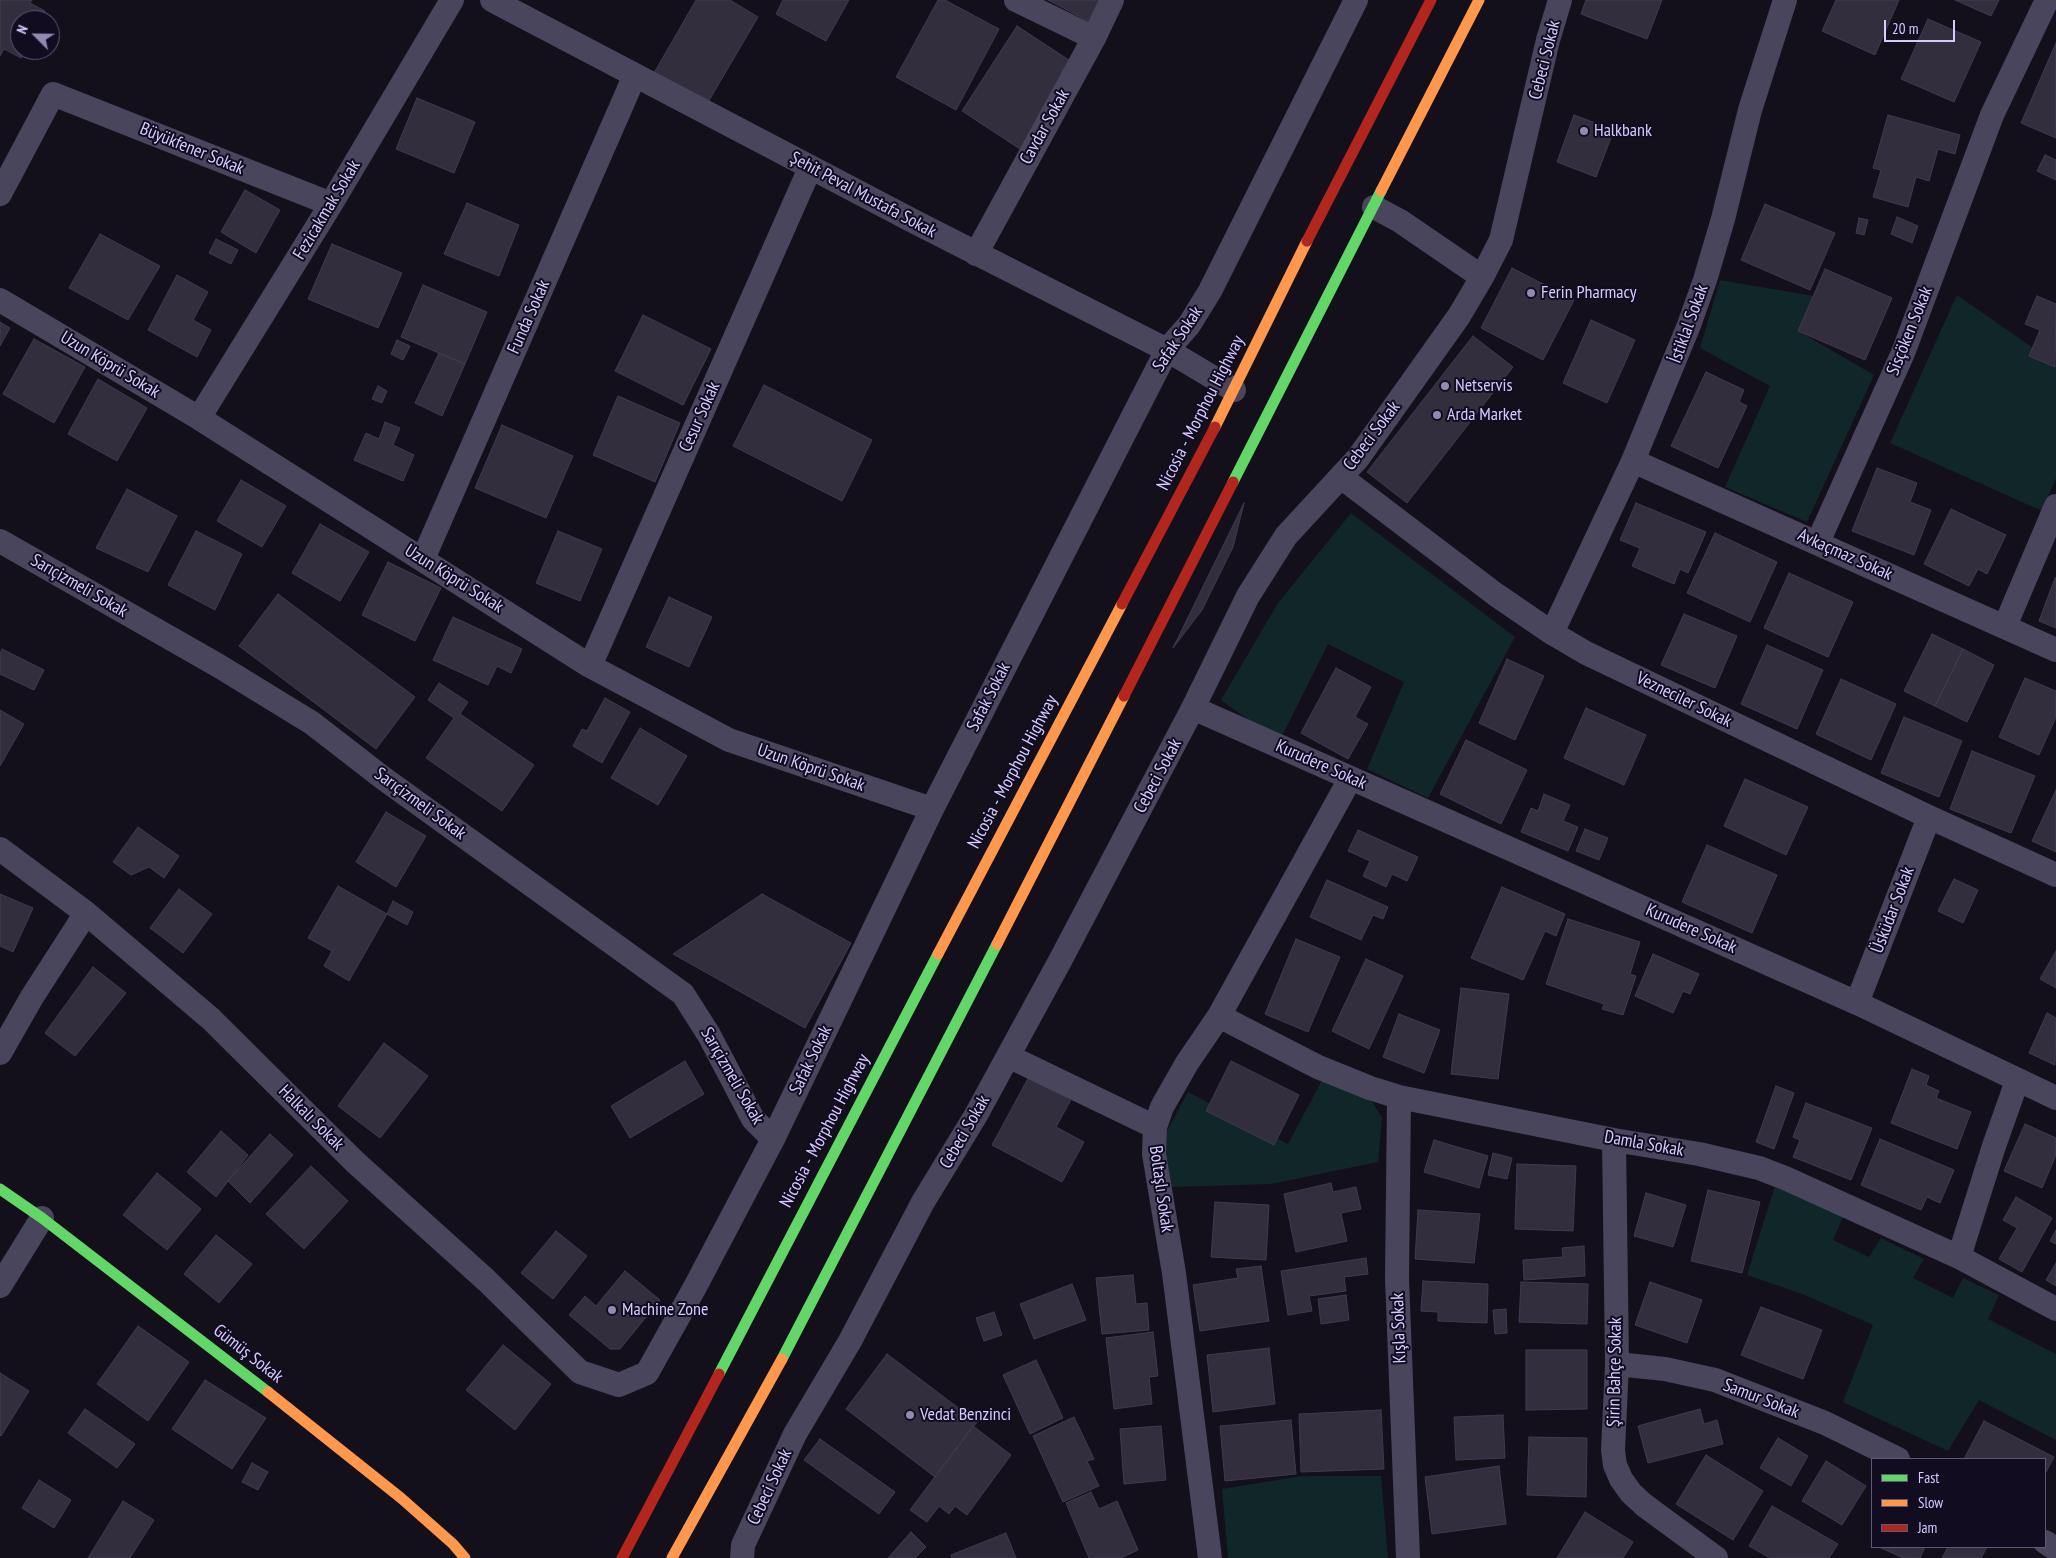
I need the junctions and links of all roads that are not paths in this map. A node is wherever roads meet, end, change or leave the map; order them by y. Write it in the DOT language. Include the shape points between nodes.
graph roads {
  1 [pos="452,0"];
  2 [pos="492,0"];
  3 [pos="1016,0"];
  4 [pos="1112,0"];
  5 [pos="1356,0"];
  6 [pos="1431,0"];
  7 [pos="1479,0"];
  8 [pos="1560,0"];
  9 [pos="1785,0"];
  10 [pos="2047,0"];
  11 [pos="1094,38"];
  12 [pos="634,75"];
  13 [pos="810,168"];
  14 [pos="0,194"];
  15 [pos="331,204"];
  16 [pos="1374,207"];
  17 [pos="976,254"];
  18 [pos="1482,277"];
  19 [pos="0,300"];
  20 [pos="1167,350"];
  21 [pos="1234,390"];
  22 [pos="199,418"];
  23 [pos="1633,461"];
  24 [pos="1341,478"];
  25 [pos="2056,506"];
  26 [pos="0,541"];
  27 [pos="1818,542"];
  28 [pos="423,559"];
  29 [pos="2005,626"];
  30 [pos="1552,633"];
  31 [pos="2056,650"];
  32 [pos="590,666"];
  33 [pos="1193,708"];
  34 [pos="1350,779"];
  35 [pos="932,809"];
  36 [pos="1929,817"];
  37 [pos="0,849"];
  38 [pos="2056,874"];
  39 [pos="86,913"];
  40 [pos="1857,1003"];
  41 [pos="1219,1016"];
  42 [pos="0,1053"];
  43 [pos="1008,1056"];
  44 [pos="2017,1081"];
  45 [pos="1399,1097"];
  46 [pos="2056,1098"];
  47 [pos="1155,1128"];
  48 [pos="773,1139"];
  49 [pos="1614,1140"];
  50 [pos="0,1189"];
  51 [pos="42,1218"];
  52 [pos="1959,1256"];
  53 [pos="0,1286"];
  54 [pos="2056,1309"];
  55 [pos="1617,1364"];
  56 [pos="619,1386"];
  57 [pos="1896,1458"];
  58 [pos="465,1558"];
  59 [pos="622,1558"];
  60 [pos="672,1558"];
  61 [pos="742,1558"];
  62 [pos="1210,1558"];
  63 [pos="1408,1558"];
  64 [pos="1716,1558"];
  1 -- 15 [label="street, Fezicakmak Sokak"];
  2 -- 12 [label="street, Şehit Peval Mustafa Sokak"];
  3 -- 11 [label="street"];
  4 -- 11 [label="street, Cavdar Sokak"];
  5 -- 20 [label="street, Safak Sokak" via="1210,291 1189,326"];
  6 -- 21 [label="main road, Nicosia - Morphou Highway"];
  7 -- 16 [label="main road"];
  8 -- 18 [label="street, Cebeci Sokak" via="1501,240"];
  9 -- 23 [label="street, İstiklal Sokak" via="1750,110 1705,280 1670,375"];
  10 -- 27 [label="street, Sisçöken Sokak" via="1992,115 1903,353"];
  11 -- 17 [label="street, Cavdar Sokak"];
  12 -- 13 [label="street, Şehit Peval Mustafa Sokak"];
  12 -- 28 [label="street, Funda Sokak"];
  13 -- 17 [label="street, Şehit Peval Mustafa Sokak"];
  13 -- 32 [label="street, Cesur Sokak"];
  14 -- 15 [label="street, Büyükfener Sokak" via="53,94"];
  15 -- 22 [label="street, Fezicakmak Sokak"];
  16 -- 18 [label="street"];
  16 -- 60 [label="main road" via="915,1105 762,1398"];
  17 -- 20 [label="street, Şehit Peval Mustafa Sokak"];
  18 -- 24 [label="street, Cebeci Sokak" via="1454,324"];
  19 -- 22 [label="street, Uzun Köprü Sokak"];
  20 -- 21 [label="street, Şehit Peval Mustafa Sokak"];
  20 -- 35 [label="street, Safak Sokak"];
  21 -- 59 [label="main road, Nicosia - Morphou Highway"];
  22 -- 28 [label="street, Uzun Köprü Sokak"];
  23 -- 27 [label="street, Avkaçmaz Sokak"];
  23 -- 30 [label="street, İstiklal Sokak"];
  24 -- 30 [label="street, Vezneciler Sokak"];
  24 -- 33 [label="street, Cebeci Sokak" via="1286,536 1266,565"];
  25 -- 29 [label="street"];
  26 -- 48 [label="street, Sarıçizmeli Sokak" via="312,723 383,778 683,994 753,1118"];
  27 -- 29 [label="street, Avkaçmaz Sokak"];
  28 -- 32 [label="street, Uzun Köprü Sokak"];
  29 -- 31 [label="street, Avkaçmaz Sokak"];
  30 -- 36 [label="street, Vezneciler Sokak" via="1586,653"];
  32 -- 35 [label="street, Uzun Köprü Sokak" via="729,740"];
  33 -- 34 [label="street, Kurudere Sokak"];
  33 -- 43 [label="street, Cebeci Sokak"];
  34 -- 40 [label="street, Kurudere Sokak"];
  34 -- 41 [label="street, Boltaşlı Sokak"];
  35 -- 48 [label="street, Safak Sokak"];
  36 -- 38 [label="street, Vezneciler Sokak"];
  36 -- 40 [label="street, Üsküdar Sokak"];
  37 -- 39 [label="street, Halkalı Sokak"];
  39 -- 42 [label="street"];
  39 -- 56 [label="street, Halkalı Sokak" via="211,1019 355,1162 486,1280 580,1372"];
  40 -- 44 [label="street, Kurudere Sokak"];
  41 -- 45 [label="street, Damla Sokak" via="1318,1067"];
  41 -- 47 [label="street, Boltaşlı Sokak" via="1187,1063 1162,1107"];
  43 -- 47 [label="street"];
  43 -- 61 [label="street, Cebeci Sokak" via="795,1434 744,1545"];
  44 -- 46 [label="street, Kurudere Sokak"];
  44 -- 52 [label="street"];
  45 -- 49 [label="street, Damla Sokak"];
  45 -- 63 [label="street, Kışla Sokak" via="1397,1279"];
  47 -- 62 [label="street, Boltaşlı Sokak" via="1154,1154 1174,1273"];
  48 -- 56 [label="street, Safak Sokak" via="647,1373"];
  49 -- 52 [label="street, Damla Sokak" via="1700,1154 1759,1168"];
  49 -- 55 [label="street, Şirin Bahçe Sokak"];
  50 -- 51 [label="main road, Gümüş Sokak"];
  51 -- 53 [label="street"];
  51 -- 58 [label="main road, Gümüş Sokak" via="401,1498"];
  52 -- 54 [label="street, Damla Sokak"];
  55 -- 57 [label="street, Samur Sokak" via="1665,1369 1715,1380 1825,1423"];
  55 -- 64 [label="street, Şirin Bahçe Sokak" via="1613,1450 1621,1479 1644,1505"];
}
